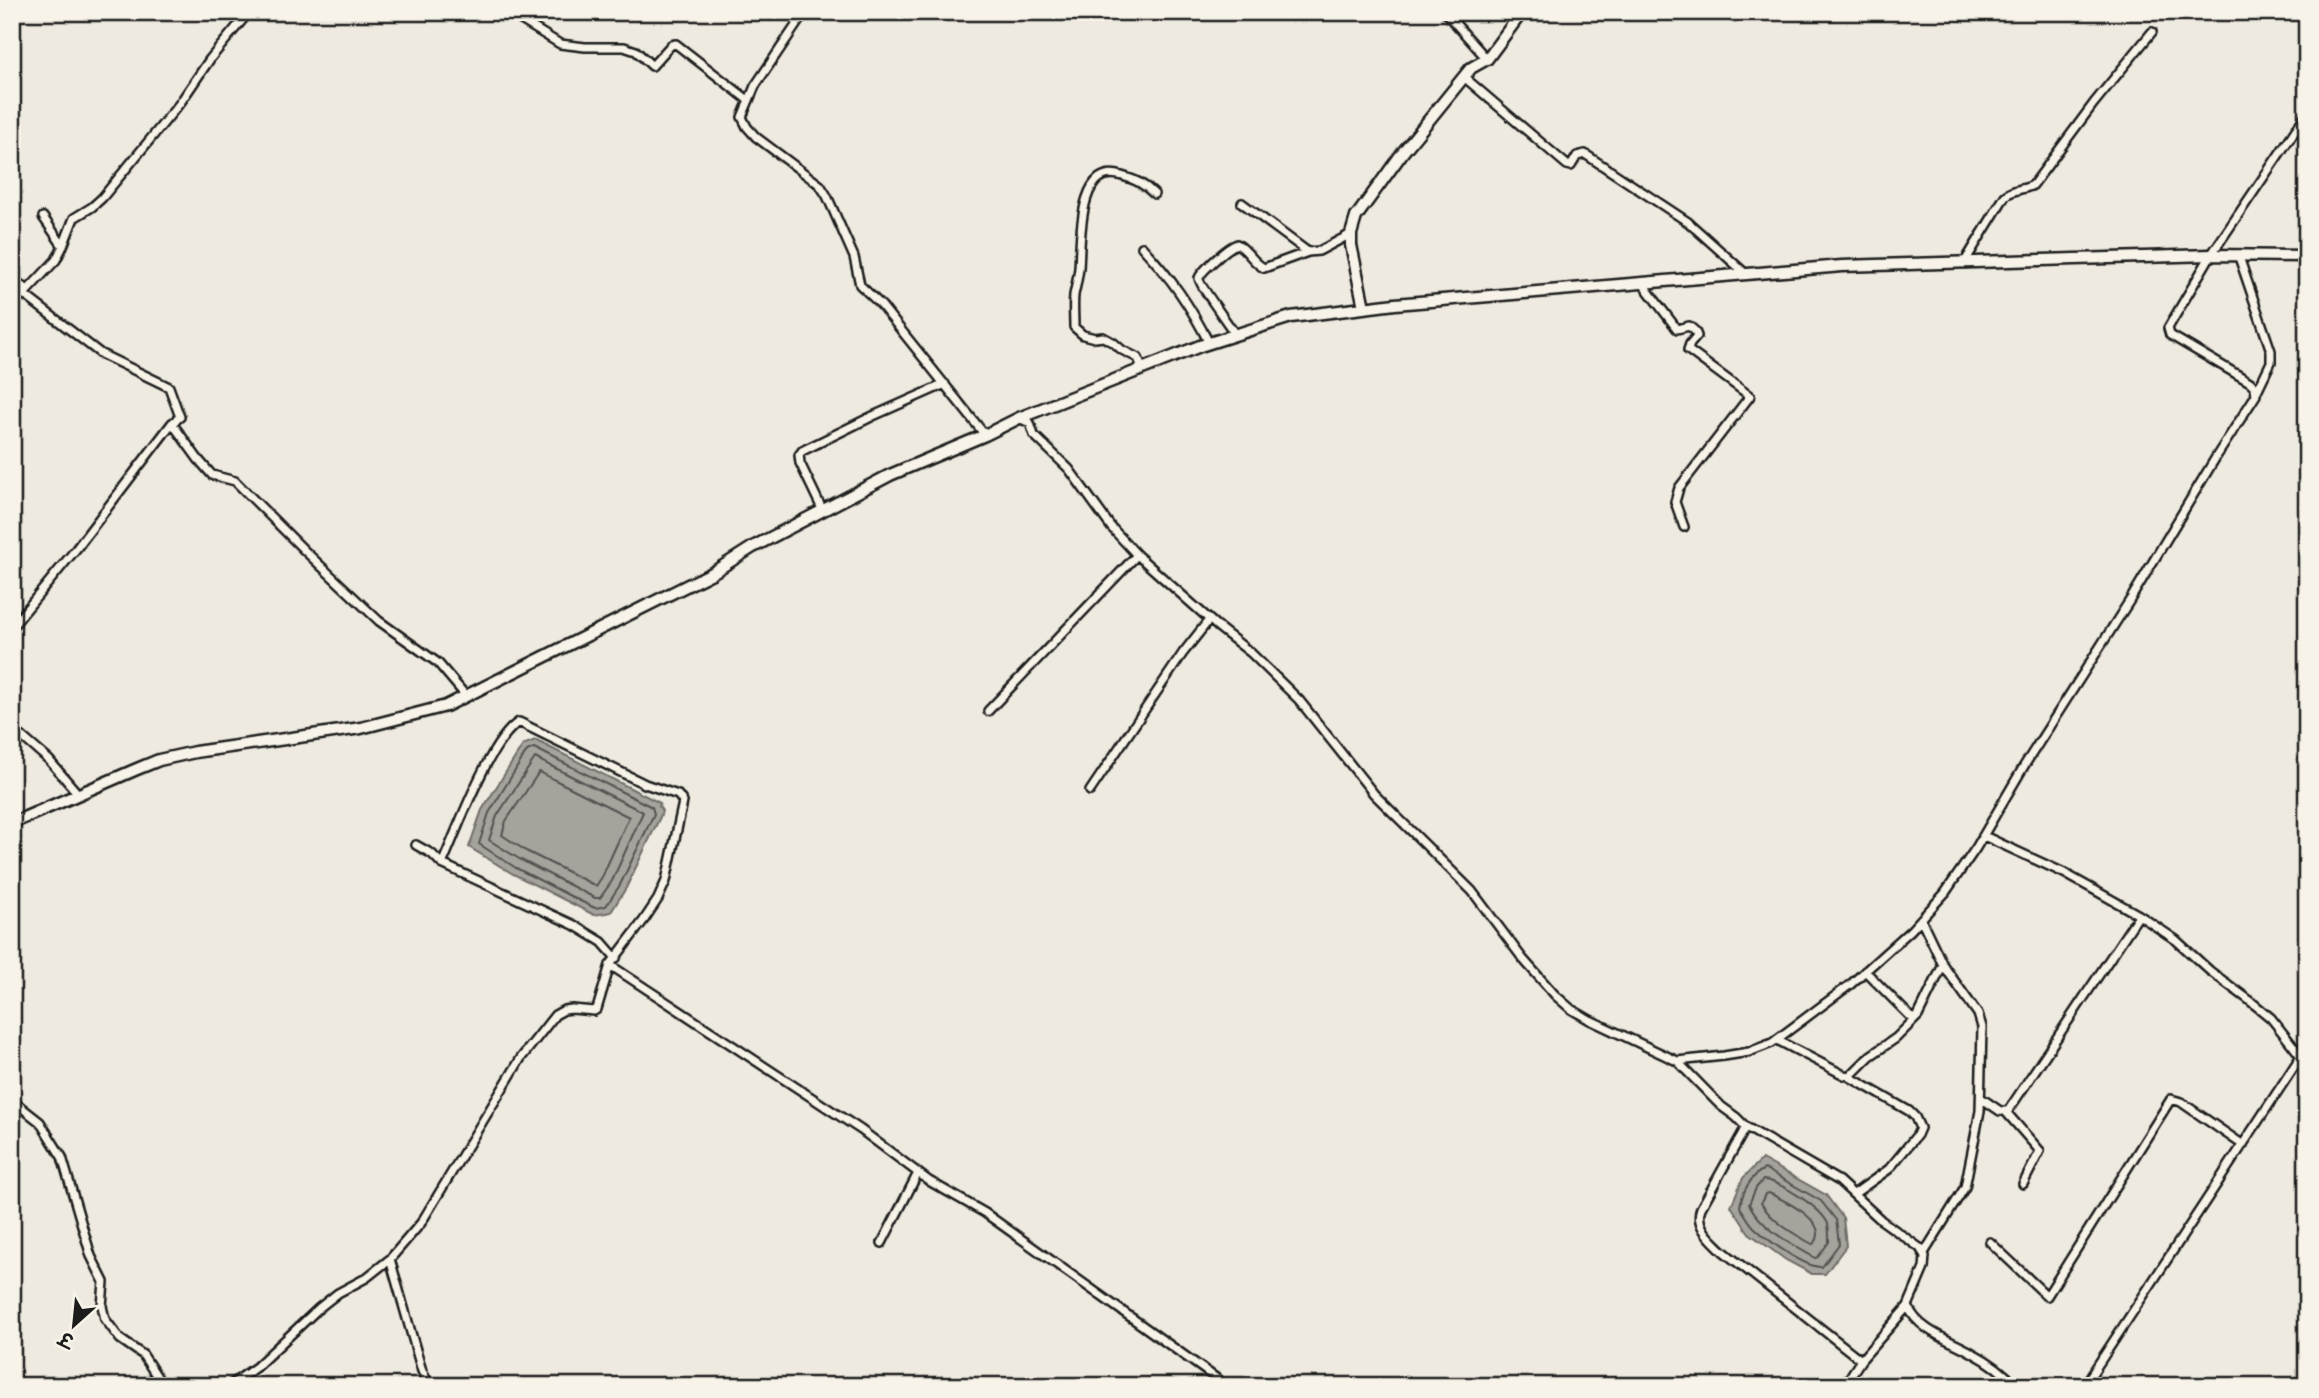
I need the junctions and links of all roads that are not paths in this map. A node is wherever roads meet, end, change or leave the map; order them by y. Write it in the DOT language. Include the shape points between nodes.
graph roads {
  1 [pos="249,12"];
  2 [pos="508,12"];
  3 [pos="805,12"];
  4 [pos="1445,12"];
  5 [pos="1522,12"];
  6 [pos="2152,32"];
  7 [pos="1487,59"];
  8 [pos="1464,77"];
  9 [pos="748,100"];
  10 [pos="2307,113"];
  11 [pos="1154,194"];
  12 [pos="1242,202"];
  13 [pos="43,217"];
  14 [pos="1351,234"];
  15 [pos="63,246"];
  16 [pos="1142,247"];
  17 [pos="1308,253"];
  18 [pos="2238,254"];
  19 [pos="2211,255"];
  20 [pos="2307,256"];
  21 [pos="1964,263"];
  22 [pos="1746,275"];
  23 [pos="12,282"];
  24 [pos="1643,284"];
  25 [pos="26,292"];
  26 [pos="1364,307"];
  27 [pos="1235,334"];
  28 [pos="1209,343"];
  29 [pos="1142,368"];
  30 [pos="945,384"];
  31 [pos="2258,391"];
  32 [pos="1019,418"];
  33 [pos="172,423"];
  34 [pos="985,435"];
  35 [pos="823,511"];
  36 [pos="1684,527"];
  37 [pos="1137,555"];
  38 [pos="1209,620"];
  39 [pos="12,627"];
  40 [pos="466,696"];
  41 [pos="988,710"];
  42 [pos="12,728"];
  43 [pos="1090,791"];
  44 [pos="79,795"];
  45 [pos="12,822"];
  46 [pos="1984,836"];
  47 [pos="416,845"];
  48 [pos="442,864"];
  49 [pos="2139,915"];
  50 [pos="1921,919"];
  51 [pos="616,958"];
  52 [pos="610,965"];
  53 [pos="1943,965"];
  54 [pos="1865,971"];
  55 [pos="1914,1020"];
  56 [pos="1777,1040"];
  57 [pos="1677,1060"];
  58 [pos="1848,1076"];
  59 [pos="1980,1098"];
  60 [pos="12,1100"];
  61 [pos="2006,1112"];
  62 [pos="1746,1127"];
  63 [pos="2243,1145"];
  64 [pos="918,1173"];
  65 [pos="2023,1184"];
  66 [pos="1854,1194"];
  67 [pos="1990,1242"];
  68 [pos="882,1243"];
  69 [pos="1924,1253"];
  70 [pos="390,1259"];
  71 [pos="1908,1306"];
  72 [pos="1861,1360"];
  73 [pos="163,1386"];
  74 [pos="229,1386"];
  75 [pos="430,1386"];
  76 [pos="1227,1386"];
  77 [pos="1844,1386"];
  78 [pos="2016,1386"];
  79 [pos="2084,1386"];
  1 -- 15 [label="street" via="102,198 74,218"];
  2 -- 9 [label="street" via="560,44 624,47 652,66 676,44"];
  3 -- 9 [label="street"];
  4 -- 7 [label="street"];
  5 -- 7 [label="street"];
  6 -- 21 [label="street" via="2034,185 2005,196"];
  7 -- 8 [label="street"];
  8 -- 14 [label="street" via="1362,206"];
  8 -- 22 [label="street" via="1567,165 1585,154 1688,222"];
  9 -- 30 [label="street" via="742,117 747,127 820,185 854,257 860,285 881,304"];
  10 -- 19 [label="street"];
  11 -- 29 [label="street" via="1144,184 1116,173 1096,181 1083,212 1074,296 1077,331 1114,343 1138,359"];
  12 -- 17 [label="street"];
  13 -- 15 [label="street"];
  14 -- 17 [label="street"];
  14 -- 26 [label="street"];
  15 -- 25 [label="street"];
  16 -- 28 [label="street" via="1181,293"];
  17 -- 27 [label="street" via="1264,268 1237,244 1203,272 1199,279 1202,289"];
  18 -- 19 [label="street"];
  18 -- 20 [label="street"];
  18 -- 31 [label="street" via="2271,351"];
  19 -- 21 [label="street"];
  19 -- 31 [label="street" via="2168,332"];
  21 -- 22 [label="street" via="1842,266"];
  22 -- 24 [label="street"];
  23 -- 25 [label="street"];
  24 -- 26 [label="street"];
  24 -- 36 [label="street" via="1677,329 1689,326 1695,331 1697,336 1688,348 1691,353 1750,396 1679,488 1675,502"];
  25 -- 33 [label="street" via="22,293 101,354 169,387 180,417"];
  26 -- 27 [label="street" via="1292,317"];
  27 -- 28 [label="street"];
  28 -- 29 [label="street"];
  29 -- 32 [label="street"];
  30 -- 34 [label="street"];
  30 -- 35 [label="street" via="802,451 800,463"];
  31 -- 46 [label="street"];
  32 -- 34 [label="street"];
  32 -- 37 [label="street" via="1031,423 1034,435 1069,469"];
  33 -- 39 [label="street"];
  33 -- 40 [label="street" via="212,475 235,481 379,621 438,663"];
  34 -- 35 [label="street" via="890,475"];
  35 -- 40 [label="street" via="700,579"];
  37 -- 38 [label="street"];
  37 -- 41 [label="street"];
  38 -- 43 [label="street"];
  38 -- 57 [label="street" via="1299,700 1381,801 1472,891 1534,973 1564,1004"];
  40 -- 44 [label="street" via="429,712 361,728 169,757"];
  42 -- 44 [label="street" via="50,760"];
  44 -- 45 [label="street"];
  46 -- 49 [label="street"];
  46 -- 50 [label="street"];
  47 -- 48 [label="street"];
  48 -- 51 [label="street" via="574,925 602,942"];
  48 -- 51 [label="street" via="490,757 502,737 519,722 645,784 678,795 683,802 666,881"];
  49 -- 61 [label="street"];
  49 -- 63 [label="street" via="2271,1018 2301,1056"];
  50 -- 53 [label="street"];
  50 -- 54 [label="street"];
  51 -- 52 [label="street"];
  52 -- 64 [label="street" via="861,1130"];
  52 -- 70 [label="street" via="597,1009 564,1010 555,1015 521,1058 421,1223"];
  53 -- 55 [label="street"];
  53 -- 59 [label="street" via="1978,1014 1982,1027"];
  54 -- 55 [label="street"];
  54 -- 56 [label="street"];
  55 -- 58 [label="street"];
  56 -- 57 [label="street" via="1749,1052"];
  56 -- 58 [label="street"];
  57 -- 62 [label="street"];
  58 -- 66 [label="street" via="1909,1111 1920,1128 1889,1169"];
  59 -- 61 [label="street"];
  59 -- 69 [label="street" via="1965,1187"];
  60 -- 73 [label="street" via="40,1122 62,1157 91,1256 104,1282 105,1320 120,1339 143,1355"];
  61 -- 65 [label="street" via="2040,1151"];
  62 -- 66 [label="street" via="1819,1168"];
  62 -- 72 [label="street" via="1701,1208 1699,1222 1723,1251"];
  63 -- 67 [label="street" via="2171,1099 2047,1296"];
  63 -- 79 [label="street"];
  64 -- 68 [label="street"];
  64 -- 76 [label="street" via="985,1213"];
  66 -- 69 [label="street"];
  69 -- 71 [label="street" via="1922,1275"];
  70 -- 74 [label="street" via="318,1308 256,1367"];
  70 -- 75 [label="street"];
  71 -- 72 [label="street"];
  71 -- 78 [label="street" via="1929,1329 1989,1362"];
  72 -- 77 [label="street"];
}
